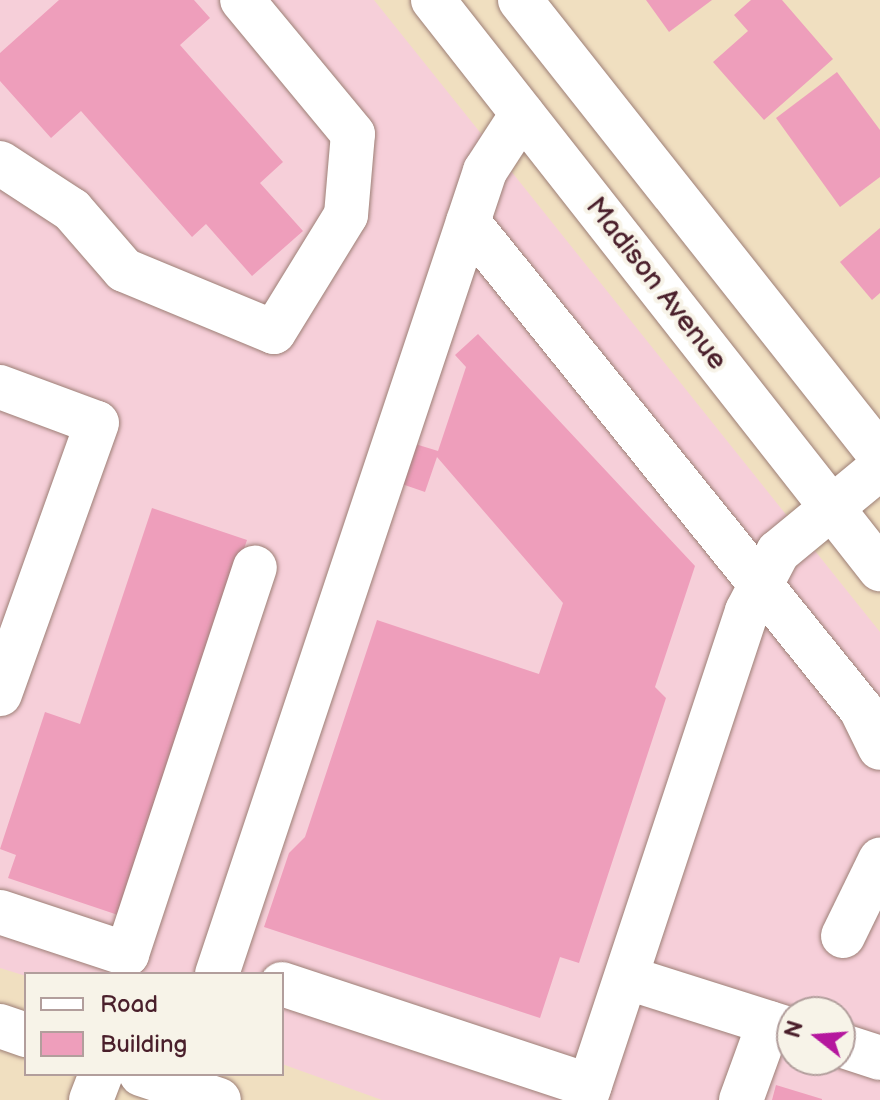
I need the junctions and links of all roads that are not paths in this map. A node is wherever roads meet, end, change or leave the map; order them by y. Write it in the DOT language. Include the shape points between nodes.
graph roads {
  1 [pos="242,0"];
  2 [pos="433,0"];
  3 [pos="520,0"];
  4 [pos="522,114"];
  5 [pos="0,163"];
  6 [pos="468,222"];
  7 [pos="0,387"];
  8 [pos="880,455"];
  9 [pos="880,468"];
  10 [pos="830,505"];
  11 [pos="255,568"];
  12 [pos="880,569"];
  13 [pos="759,591"];
  14 [pos="0,694"];
  15 [pos="880,748"];
  16 [pos="880,860"];
  17 [pos="0,912"];
  18 [pos="843,936"];
  19 [pos="125,964"];
  20 [pos="230,971"];
  21 [pos="628,978"];
  22 [pos="284,985"];
  23 [pos="776,1025"];
  24 [pos="0,1026"];
  25 [pos="24,1034"];
  26 [pos="776,1034"];
  27 [pos="856,1050"];
  28 [pos="880,1058"];
  29 [pos="100,1076"];
  30 [pos="588,1093"];
  31 [pos="91,1100"];
  32 [pos="741,1100"];
  1 -- 5 [label="main road" via="353,134 346,215 274,332 124,270 72,210"];
  2 -- 4 [label="main road, Madison Avenue"];
  3 -- 8 [label="main road"];
  4 -- 6 [label="main road" via="485,171"];
  4 -- 10 [label="main road, Madison Avenue"];
  6 -- 13 [label="main road"];
  6 -- 20 [label="main road"];
  7 -- 14 [label="main road" via="97,423"];
  9 -- 10 [label="main road"];
  10 -- 12 [label="main road, Madison Avenue"];
  10 -- 13 [label="main road" via="778,552"];
  11 -- 19 [label="main road"];
  13 -- 15 [label="main road" via="861,709"];
  13 -- 21 [label="main road"];
  16 -- 18 [label="main road"];
  17 -- 19 [label="main road"];
  21 -- 23 [label="main road"];
  21 -- 30 [label="main road"];
  22 -- 30 [label="main road"];
  24 -- 25 [label="main road"];
  26 -- 32 [label="main road"];
  27 -- 28 [label="main road"];
  29 -- 31 [label="main road"];
}
